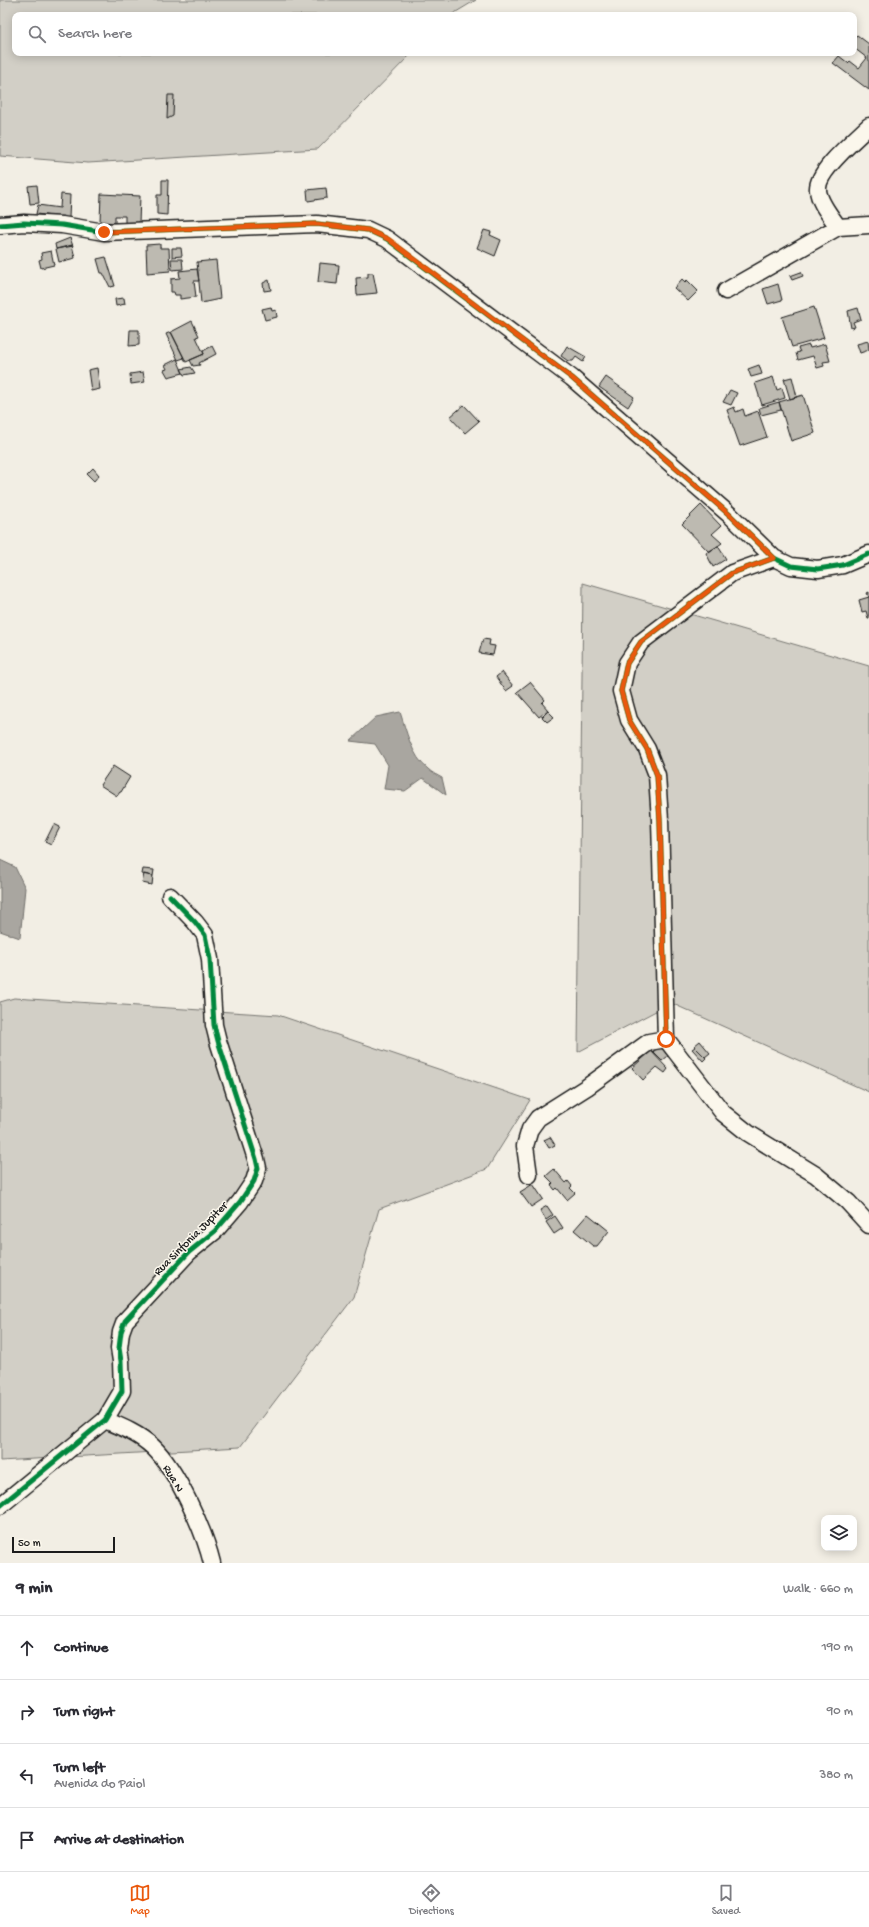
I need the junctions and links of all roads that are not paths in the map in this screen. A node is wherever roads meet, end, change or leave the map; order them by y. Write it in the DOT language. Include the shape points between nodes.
graph roads {
  1 [pos="869,126"];
  2 [pos="0,225"];
  3 [pos="869,226"];
  4 [pos="838,227"];
  5 [pos="726,291"];
  6 [pos="869,554"];
  7 [pos="774,558"];
  8 [pos="170,896"];
  9 [pos="666,1039"];
  10 [pos="529,1175"];
  11 [pos="869,1225"];
  12 [pos="105,1420"];
  13 [pos="0,1506"];
  14 [pos="212,1563"];
  1 -- 4 [label="street" via="821,176 817,189 820,200"];
  2 -- 7 [label="street" via="62,225 104,232 317,224 368,230 388,239 572,378 731,516"];
  3 -- 4 [label="street"];
  4 -- 5 [label="street"];
  6 -- 7 [label="street" via="844,565 818,569 791,566"];
  7 -- 9 [label="street" via="732,573 641,642 627,663 621,691 629,720 647,749 657,775"];
  8 -- 12 [label="street, Rua Sinfonia Jupiter" via="205,935 210,959 218,1042 258,1168 254,1181 230,1214 215,1231 189,1252 125,1321 120,1332 119,1348 122,1391"];
  9 -- 10 [label="street" via="649,1042 587,1087 538,1118 530,1129 525,1146"];
  9 -- 11 [label="street" via="723,1113 748,1133 816,1175 848,1202"];
  12 -- 13 [label="street, Rua Sinfonia Jupiter"];
  12 -- 14 [label="street, Rua N" via="131,1431 153,1447 167,1464 193,1510"];
}
